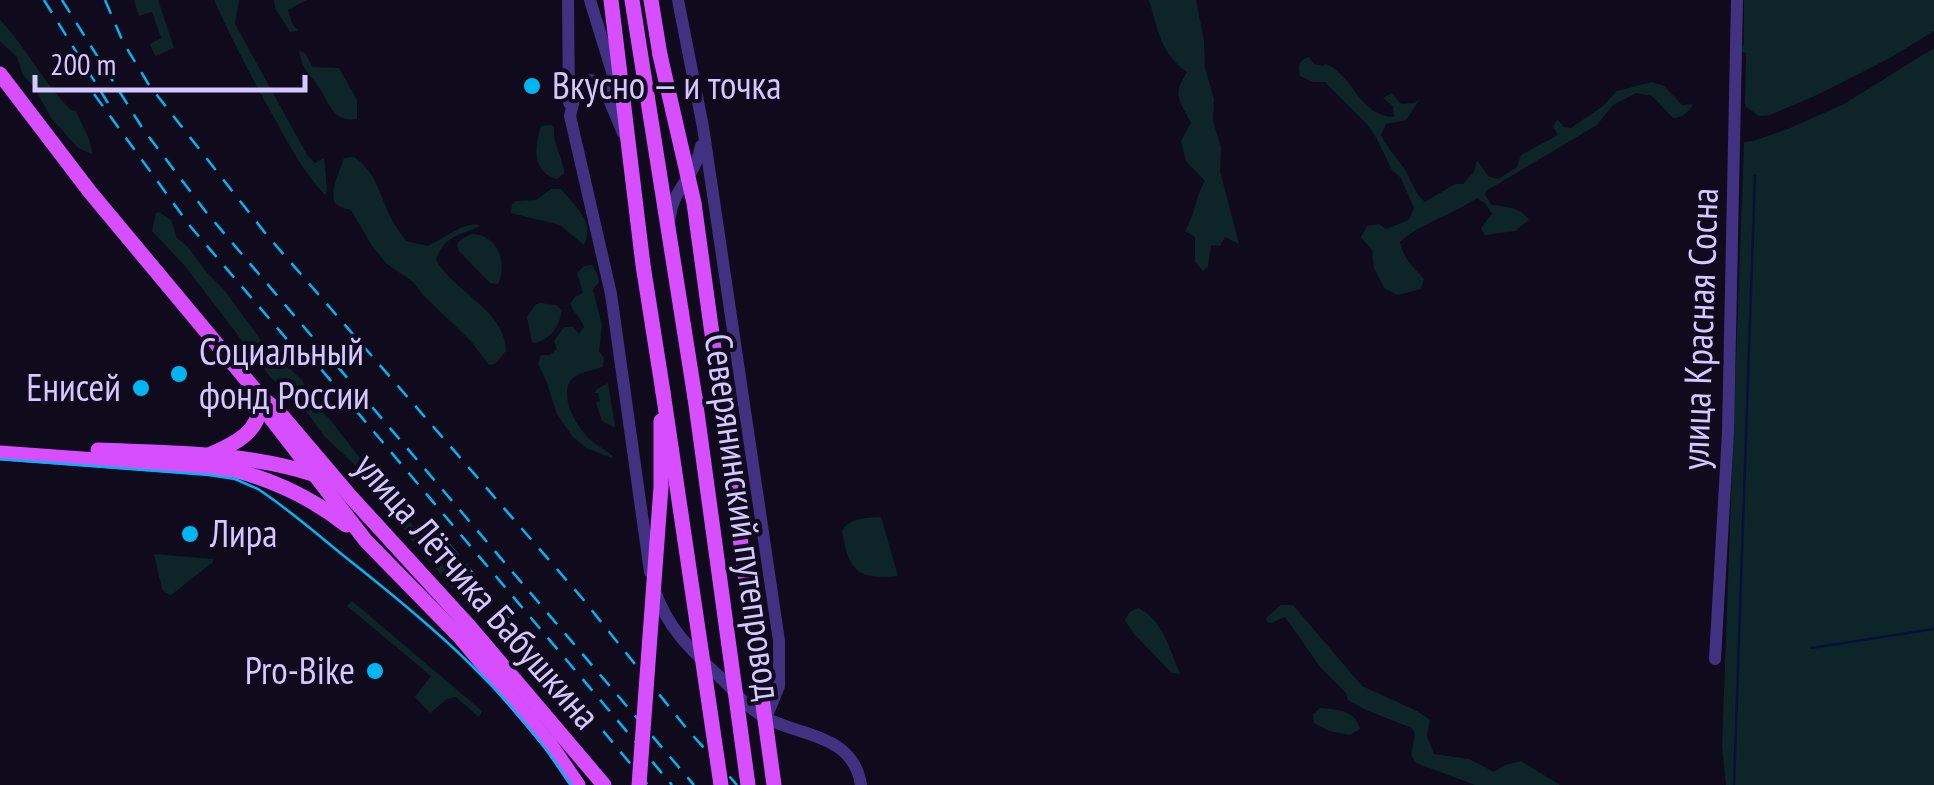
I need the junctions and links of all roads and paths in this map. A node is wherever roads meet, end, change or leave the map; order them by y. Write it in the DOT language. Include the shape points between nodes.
graph roads {
  1 [pos="568,0"];
  2 [pos="590,0"];
  3 [pos="611,0"];
  4 [pos="632,0"];
  5 [pos="651,0"];
  6 [pos="678,0"];
  7 [pos="1737,0"];
  8 [pos="0,74"];
  9 [pos="625,115"];
  10 [pos="570,116"];
  11 [pos="703,127"];
  12 [pos="628,145"];
  13 [pos="668,230"];
  14 [pos="663,392"];
  15 [pos="260,396"];
  16 [pos="0,444"];
  17 [pos="0,453"];
  18 [pos="209,455"];
  19 [pos="313,474"];
  20 [pos="351,497"];
  21 [pos="366,541"];
  22 [pos="1715,659"];
  23 [pos="772,720"];
  24 [pos="578,785"];
  25 [pos="604,785"];
  26 [pos="638,785"];
  27 [pos="721,785"];
  28 [pos="748,785"];
  29 [pos="774,785"];
  30 [pos="861,785"];
  1 -- 10 [label="street"];
  2 -- 9 [label="street"];
  3 -- 9 [label="main road, Северянинский путепровод"];
  4 -- 13 [label="main road, Северянинский путепровод"];
  5 -- 29 [label="main road, bridge" via="694,203"];
  6 -- 11 [label="street"];
  7 -- 22 [label="street, улица Красная Сосна" via="1728,432"];
  8 -- 15 [label="main road, улица Лётчика Бабушкина"];
  9 -- 12 [label="main road, Северянинский путепровод"];
  10 -- 12 [label="street" via="581,84 602,83"];
  10 -- 23 [label="street" via="611,294 650,572 662,613 751,708"];
  11 -- 13 [label="street" via="698,160 677,192"];
  11 -- 23 [label="street" via="779,641"];
  12 -- 14 [label="main road, Северянинский путепровод"];
  13 -- 28 [label="main road, Северянинский путепровод, bridge"];
  14 -- 26 [label="main road, bridge" via="662,487"];
  14 -- 27 [label="main road, Северянинский путепровод, bridge"];
  15 -- 18 [label="main road" via="255,424 235,444"];
  15 -- 19 [label="main road, улица Лётчика Бабушкина"];
  15 -- 20 [label="main road, улица Лётчика Бабушкина"];
  16 -- 18 [label="main road"];
  17 -- 21 [label="main road" via="234,470 304,496"];
  18 -- 19 [label="main road"];
  19 -- 20 [label="main road"];
  19 -- 21 [label="main road, улица Лётчика Бабушкина"];
  20 -- 25 [label="main road, улица Лётчика Бабушкина"];
  21 -- 24 [label="main road, улица Лётчика Бабушкина" via="459,636"];
  23 -- 30 [label="street" via="840,748"];
}
